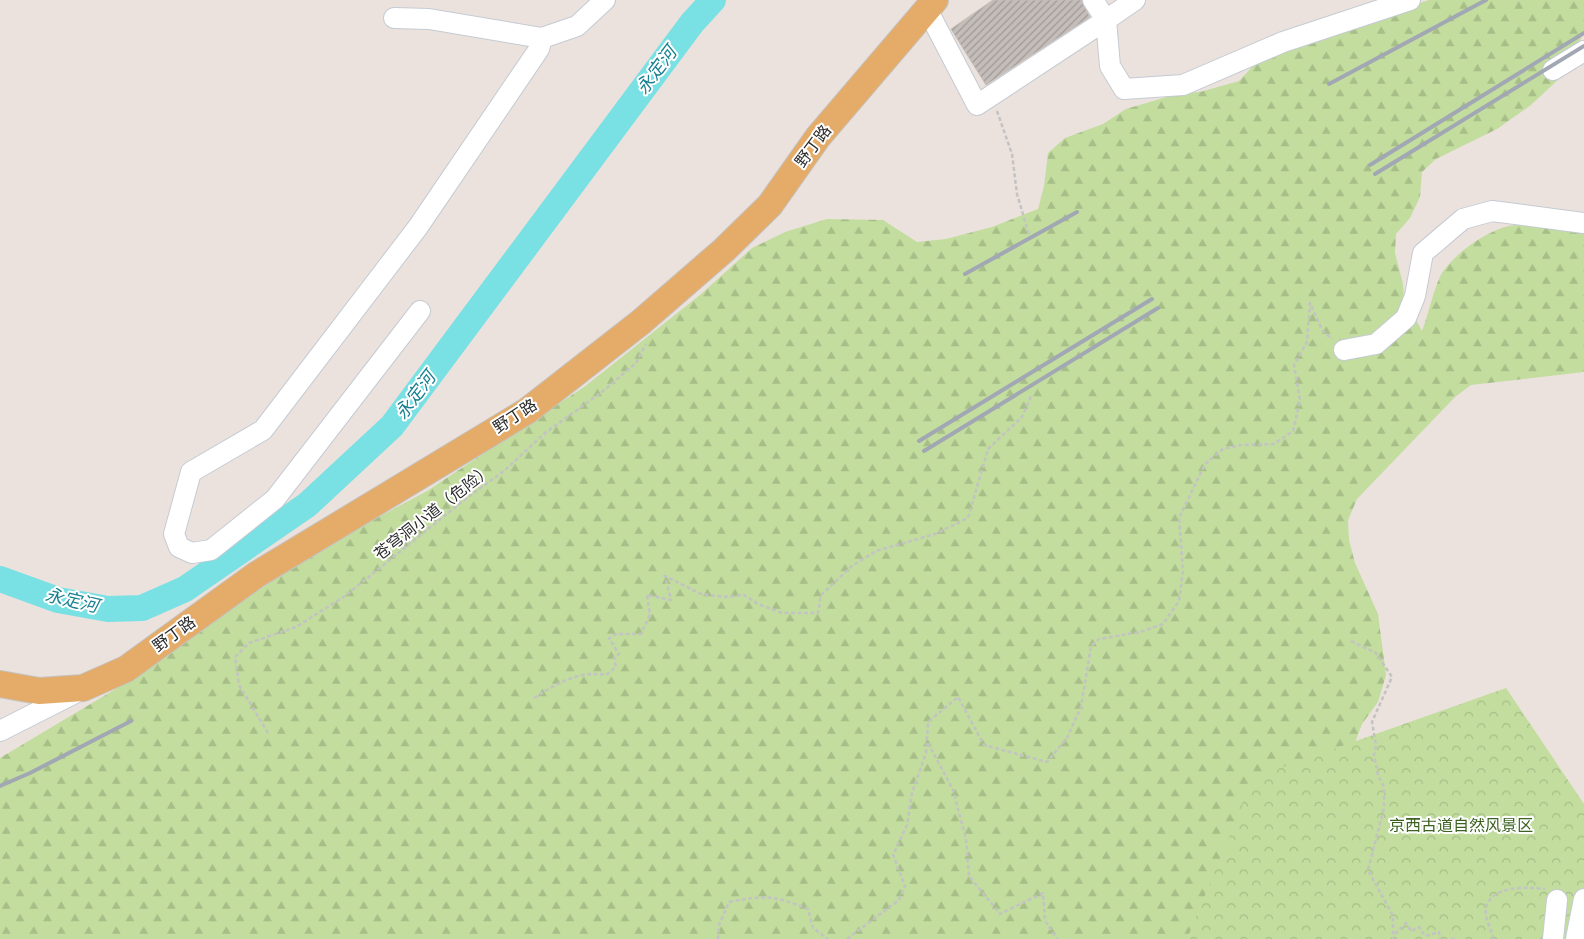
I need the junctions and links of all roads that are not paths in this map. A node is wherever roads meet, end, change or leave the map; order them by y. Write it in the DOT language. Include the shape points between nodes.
graph roads {
  1 [pos="605,0"];
  2 [pos="1093,0"];
  3 [pos="1134,0"];
  4 [pos="1410,0"];
  5 [pos="931,5"];
  6 [pos="394,18"];
  7 [pos="1106,20"];
  8 [pos="542,38"];
  9 [pos="1584,51"];
  10 [pos="1553,70"];
  11 [pos="1584,223"];
  12 [pos="420,312"];
  13 [pos="1344,350"];
  14 [pos="0,684"];
  15 [pos="83,688"];
  16 [pos="0,731"];
  17 [pos="1584,899"];
  18 [pos="1557,900"];
  19 [pos="1553,939"];
  20 [pos="1576,939"];
  1 -- 8 [label="street" via="577,26"];
  2 -- 7 [label="street"];
  3 -- 7 [label="street"];
  4 -- 7 [label="street" via="1283,42 1183,86 1124,88 1110,66"];
  5 -- 7 [label="street" via="977,105"];
  5 -- 15 [label="main road, 野丁路" via="818,137 770,205 641,322 527,410 256,575 126,669"];
  6 -- 8 [label="street" via="429,18"];
  8 -- 12 [label="street" via="539,49 418,227 263,430 190,472 174,534 179,547 192,553 211,550 275,499"];
  9 -- 10 [label="street"];
  11 -- 13 [label="street" via="1492,211 1463,219 1423,253 1415,296 1406,318 1376,344"];
  14 -- 15 [label="main road, 野丁路" via="39,691"];
  15 -- 16 [label="street"];
  17 -- 20 [label="street"];
  18 -- 19 [label="street"];
}
